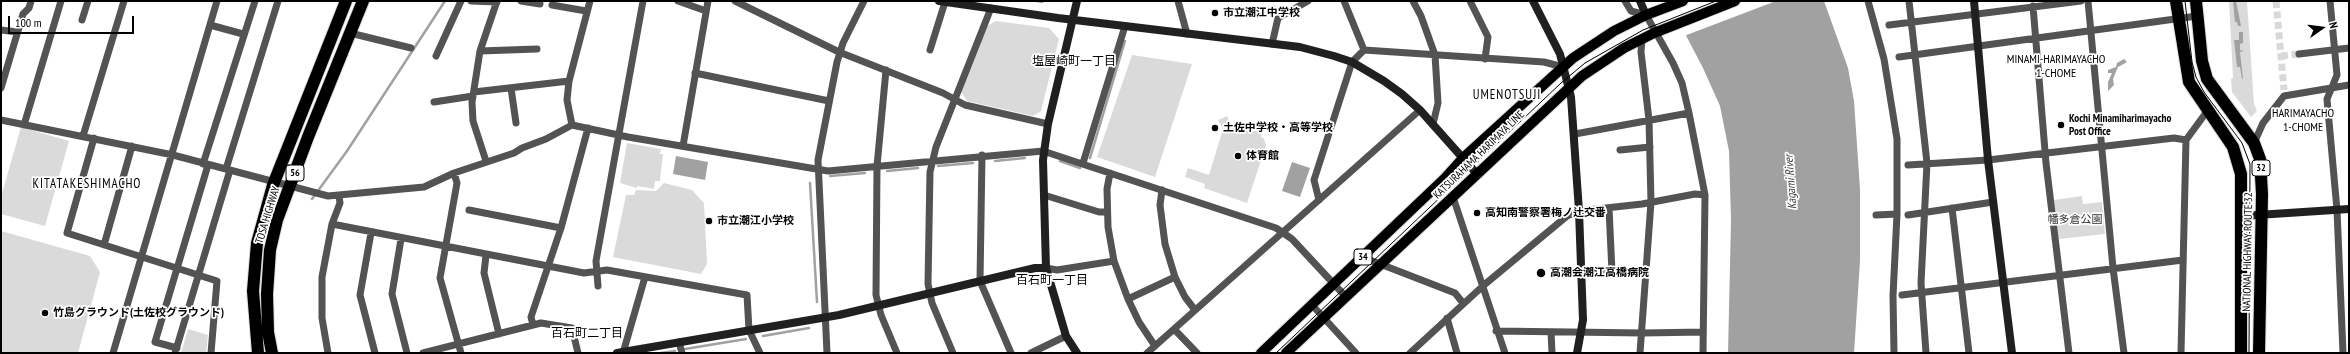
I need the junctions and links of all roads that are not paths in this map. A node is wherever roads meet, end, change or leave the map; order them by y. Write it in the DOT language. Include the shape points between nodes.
graph roads {
  1 [pos="31,1"];
  2 [pos="61,1"];
  3 [pos="88,1"];
  4 [pos="124,1"];
  5 [pos="217,1"];
  6 [pos="254,1"];
  7 [pos="278,1"];
  8 [pos="346,1"];
  9 [pos="362,1"];
  10 [pos="461,1"];
  11 [pos="471,1"];
  12 [pos="521,1"];
  13 [pos="590,1"];
  14 [pos="643,1"];
  15 [pos="678,1"];
  16 [pos="708,1"];
  17 [pos="735,1"];
  18 [pos="864,1"];
  19 [pos="942,1"];
  20 [pos="1077,1"];
  21 [pos="1178,1"];
  22 [pos="1308,1"];
  23 [pos="1344,1"];
  24 [pos="1413,1"];
  25 [pos="1470,1"];
  26 [pos="1625,1"];
  27 [pos="1640,1"];
  28 [pos="1683,1"];
  29 [pos="1735,1"];
  30 [pos="1868,1"];
  31 [pos="1909,1"];
  32 [pos="1974,1"];
  33 [pos="2081,1"];
  34 [pos="2088,1"];
  35 [pos="2176,1"];
  36 [pos="2196,1"];
  37 [pos="2330,1"];
  38 [pos="497,2"];
  39 [pos="1537,2"];
  40 [pos="540,4"];
  41 [pos="552,5"];
  42 [pos="2033,6"];
  43 [pos="991,8"];
  44 [pos="586,11"];
  45 [pos="706,11"];
  46 [pos="1976,13"];
  47 [pos="1646,15"];
  48 [pos="2197,16"];
  49 [pos="2178,18"];
  50 [pos="1072,19"];
  51 [pos="82,20"];
  52 [pos="1912,22"];
  53 [pos="210,24"];
  54 [pos="1889,25"];
  55 [pos="1124,26"];
  56 [pos="1,30"];
  57 [pos="2092,30"];
  58 [pos="18,32"];
  59 [pos="350,33"];
  60 [pos="1654,33"];
  61 [pos="243,34"];
  62 [pos="1187,34"];
  63 [pos="2036,38"];
  64 [pos="1642,39"];
  65 [pos="1272,44"];
  66 [pos="1979,46"];
  67 [pos="411,48"];
  68 [pos="2349,48"];
  69 [pos="537,49"];
  70 [pos="930,50"];
  71 [pos="1364,50"];
  72 [pos="2336,50"];
  73 [pos="480,51"];
  74 [pos="839,52"];
  75 [pos="2299,54"];
  76 [pos="1435,55"];
  77 [pos="1916,55"];
  78 [pos="436,56"];
  79 [pos="1899,57"];
  80 [pos="1485,59"];
  81 [pos="1352,62"];
  82 [pos="1563,67"];
  83 [pos="886,70"];
  84 [pos="695,73"];
  85 [pos="569,81"];
  86 [pos="2349,85"];
  87 [pos="1569,87"];
  88 [pos="2332,87"];
  89 [pos="1,88"];
  90 [pos="511,88"];
  91 [pos="473,94"];
  92 [pos="954,100"];
  93 [pos="829,101"];
  94 [pos="434,102"];
  95 [pos="1420,110"];
  96 [pos="2208,110"];
  97 [pos="1689,113"];
  98 [pos="1,120"];
  99 [pos="1650,120"];
  100 [pos="516,123"];
  101 [pos="1048,124"];
  102 [pos="1433,124"];
  103 [pos="24,125"];
  104 [pos="572,125"];
  105 [pos="588,128"];
  106 [pos="1575,134"];
  107 [pos="618,135"];
  108 [pos="83,136"];
  109 [pos="94,138"];
  110 [pos="2186,140"];
  111 [pos="2254,143"];
  112 [pos="132,146"];
  113 [pos="683,146"];
  114 [pos="1650,147"];
  115 [pos="2102,147"];
  116 [pos="1620,150"];
  117 [pos="1043,151"];
  118 [pos="2045,153"];
  119 [pos="173,155"];
  120 [pos="982,156"];
  121 [pos="1463,158"];
  122 [pos="932,160"];
  123 [pos="1988,160"];
  124 [pos="486,161"];
  125 [pos="1083,163"];
  126 [pos="1927,163"];
  127 [pos="206,164"];
  128 [pos="1908,165"];
  129 [pos="877,166"];
  130 [pos="228,169"];
  131 [pos="818,170"];
  132 [pos="454,172"];
  133 [pos="1110,173"];
  134 [pos="1477,174"];
  135 [pos="274,182"];
  136 [pos="290,186"];
  137 [pos="1162,190"];
  138 [pos="1044,195"];
  139 [pos="1705,195"];
  140 [pos="339,196"];
  141 [pos="1453,197"];
  142 [pos="1319,200"];
  143 [pos="1651,202"];
  144 [pos="1994,202"];
  145 [pos="1609,208"];
  146 [pos="1952,208"];
  147 [pos="2349,209"];
  148 [pos="469,210"];
  149 [pos="2337,210"];
  150 [pos="1579,211"];
  151 [pos="1107,212"];
  152 [pos="1898,214"];
  153 [pos="1924,214"];
  154 [pos="1876,215"];
  155 [pos="1908,215"];
  156 [pos="2262,215"];
  157 [pos="2237,218"];
  158 [pos="332,224"];
  159 [pos="562,228"];
  160 [pos="1284,232"];
  161 [pos="372,233"];
  162 [pos="401,239"];
  163 [pos="104,245"];
  164 [pos="446,247"];
  165 [pos="486,255"];
  166 [pos="1362,257"];
  167 [pos="142,258"];
  168 [pos="2183,260"];
  169 [pos="1114,261"];
  170 [pos="1380,265"];
  171 [pos="549,267"];
  172 [pos="1046,268"];
  173 [pos="2113,268"];
  174 [pos="177,269"];
  175 [pos="596,271"];
  176 [pos="1581,273"];
  177 [pos="2059,274"];
  178 [pos="198,276"];
  179 [pos="1175,276"];
  180 [pos="645,277"];
  181 [pos="980,281"];
  182 [pos="2004,281"];
  183 [pos="1334,285"];
  184 [pos="1484,285"];
  185 [pos="598,286"];
  186 [pos="1962,287"];
  187 [pos="930,293"];
  188 [pos="1921,293"];
  189 [pos="1902,295"];
  190 [pos="1346,297"];
  191 [pos="1128,299"];
  192 [pos="1463,303"];
  193 [pos="878,305"];
  194 [pos="1312,306"];
  195 [pos="1195,310"];
  196 [pos="826,317"];
  197 [pos="1323,318"];
  198 [pos="1447,318"];
  199 [pos="533,325"];
  200 [pos="1174,329"];
  201 [pos="749,330"];
  202 [pos="1496,331"];
  203 [pos="1551,332"];
  204 [pos="1582,332"];
  205 [pos="1703,332"];
  206 [pos="1643,333"];
  207 [pos="499,334"];
  208 [pos="1066,336"];
  209 [pos="679,342"];
  210 [pos="458,344"];
  211 [pos="1155,346"];
  212 [pos="176,350"];
  213 [pos="113,353"];
  214 [pos="211,353"];
  215 [pos="258,353"];
  216 [pos="272,353"];
  217 [pos="328,353"];
  218 [pos="375,353"];
  219 [pos="407,353"];
  220 [pos="423,353"];
  221 [pos="461,353"];
  222 [pos="578,353"];
  223 [pos="621,353"];
  224 [pos="682,353"];
  225 [pos="760,353"];
  226 [pos="828,353"];
  227 [pos="897,353"];
  228 [pos="953,353"];
  229 [pos="1011,353"];
  230 [pos="1031,353"];
  231 [pos="1077,353"];
  232 [pos="1147,353"];
  233 [pos="1197,353"];
  234 [pos="1261,353"];
  235 [pos="1286,353"];
  236 [pos="1356,353"];
  237 [pos="1410,353"];
  238 [pos="1457,353"];
  239 [pos="1505,353"];
  240 [pos="1552,353"];
  241 [pos="1577,353"];
  242 [pos="1640,353"];
  243 [pos="1703,353"];
  244 [pos="1894,353"];
  245 [pos="1926,353"];
  246 [pos="1969,353"];
  247 [pos="2012,353"];
  248 [pos="2069,353"];
  249 [pos="2124,353"];
  250 [pos="2181,353"];
  251 [pos="2241,353"];
  252 [pos="2259,353"];
  253 [pos="2343,353"];
  1 -- 58 [label="street" via="23,14"];
  2 -- 103 [label="street"];
  3 -- 51 [label="street"];
  4 -- 108 [label="street"];
  5 -- 53 [label="street"];
  6 -- 61 [label="street"];
  7 -- 130 [label="street"];
  8 -- 135 [label="highway, TOSA HIGHWAY / 56"];
  9 -- 59 [label="highway, TOSA HIGHWAY / 56"];
  10 -- 78 [label="street"];
  11 -- 38 [label="street"];
  12 -- 40 [label="street"];
  13 -- 44 [label="street"];
  14 -- 107 [label="street"];
  15 -- 45 [label="street"];
  16 -- 45 [label="street"];
  17 -- 74 [label="street"];
  18 -- 74 [label="street"];
  19 -- 43 [label="street"];
  19 -- 70 [label="street"];
  20 -- 50 [label="street"];
  21 -- 62 [label="street"];
  22 -- 65 [label="street" via="1278,18"];
  23 -- 71 [label="street"];
  24 -- 76 [label="street"];
  25 -- 80 [label="street" via="1488,37"];
  26 -- 47 [label="street" via="1631,12"];
  27 -- 47 [label="street"];
  28 -- 47 [label="main road, KATSURAHAMA HARIMAYA LINE / 34"];
  29 -- 60 [label="main road, KATSURAHAMA HARIMAYA LINE / 34"];
  30 -- 152 [label="street" via="1884,59 1895,116"];
  31 -- 52 [label="street"];
  32 -- 46 [label="street"];
  33 -- 42 [label="street"];
  34 -- 57 [label="street"];
  35 -- 49 [label="highway, NATIONAL HIGHWAY ROUTE 32 / 32"];
  36 -- 48 [label="highway, NATIONAL HIGHWAY ROUTE 32 / 32"];
  37 -- 72 [label="street"];
  38 -- 73 [label="street"];
  39 -- 82 [label="street" via="1560,54"];
  41 -- 44 [label="street"];
  42 -- 46 [label="street"];
  42 -- 63 [label="street"];
  43 -- 50 [label="street"];
  43 -- 92 [label="street"];
  44 -- 85 [label="street"];
  45 -- 84 [label="street"];
  46 -- 52 [label="street"];
  46 -- 66 [label="street"];
  47 -- 60 [label="street"];
  47 -- 82 [label="main road, KATSURAHAMA HARIMAYA LINE / 34" via="1614,31"];
  48 -- 49 [label="street"];
  48 -- 111 [label="highway, NATIONAL HIGHWAY ROUTE 32 / 32" via="2202,61 2207,79"];
  49 -- 57 [label="street"];
  49 -- 96 [label="highway, NATIONAL HIGHWAY ROUTE 32 / 32" via="2189,82"];
  50 -- 55 [label="street"];
  50 -- 101 [label="street"];
  52 -- 54 [label="street"];
  52 -- 77 [label="street"];
  53 -- 61 [label="street"];
  53 -- 119 [label="street"];
  55 -- 62 [label="street"];
  55 -- 125 [label="street"];
  56 -- 58 [label="street"];
  57 -- 63 [label="street"];
  57 -- 115 [label="street"];
  58 -- 89 [label="street"];
  59 -- 67 [label="street"];
  59 -- 136 [label="highway, TOSA HIGHWAY / 56"];
  60 -- 64 [label="main road, KATSURAHAMA HARIMAYA LINE / 34"];
  60 -- 97 [label="street" via="1682,83"];
  61 -- 127 [label="street"];
  62 -- 65 [label="street"];
  63 -- 66 [label="street"];
  63 -- 118 [label="street"];
  64 -- 87 [label="main road, KATSURAHAMA HARIMAYA LINE / 34" via="1599,64"];
  64 -- 99 [label="street" via="1641,52"];
  65 -- 81 [label="street" via="1313,50"];
  66 -- 77 [label="street"];
  66 -- 123 [label="street"];
  68 -- 72 [label="street"];
  69 -- 73 [label="street"];
  71 -- 76 [label="street"];
  71 -- 81 [label="street"];
  72 -- 75 [label="street"];
  72 -- 88 [label="street" via="2337,74"];
  73 -- 91 [label="street"];
  74 -- 83 [label="street"];
  74 -- 93 [label="street"];
  76 -- 80 [label="street"];
  76 -- 102 [label="street" via="1438,103"];
  77 -- 79 [label="street"];
  77 -- 126 [label="street"];
  80 -- 82 [label="street" via="1544,62"];
  81 -- 95 [label="street" via="1384,80"];
  81 -- 142 [label="street" via="1314,180"];
  82 -- 87 [label="street"];
  82 -- 121 [label="main road, KATSURAHAMA HARIMAYA LINE / 34"];
  83 -- 92 [label="street"];
  83 -- 129 [label="street"];
  84 -- 93 [label="street"];
  84 -- 113 [label="street"];
  85 -- 90 [label="street"];
  85 -- 104 [label="street" via="567,100"];
  86 -- 88 [label="street"];
  87 -- 106 [label="street"];
  87 -- 134 [label="main road, KATSURAHAMA HARIMAYA LINE / 34"];
  88 -- 111 [label="street" via="2284,93 2263,123"];
  88 -- 149 [label="street" via="2327,98"];
  90 -- 91 [label="street"];
  90 -- 100 [label="street"];
  91 -- 94 [label="street"];
  91 -- 124 [label="street" via="473,121"];
  92 -- 101 [label="street" via="965,106"];
  92 -- 122 [label="street"];
  93 -- 131 [label="street"];
  95 -- 102 [label="street"];
  95 -- 142 [label="street"];
  96 -- 110 [label="street"];
  96 -- 157 [label="highway, NATIONAL HIGHWAY ROUTE 32 / 32" via="2233,147 2238,162"];
  97 -- 99 [label="street"];
  97 -- 139 [label="street"];
  98 -- 103 [label="street"];
  99 -- 106 [label="street"];
  99 -- 114 [label="street"];
  101 -- 117 [label="street"];
  102 -- 121 [label="street"];
  103 -- 108 [label="street"];
  104 -- 105 [label="street"];
  104 -- 124 [label="street" via="514,154"];
  105 -- 107 [label="street"];
  105 -- 159 [label="street"];
  106 -- 150 [label="street"];
  107 -- 113 [label="street"];
  107 -- 175 [label="street"];
  108 -- 109 [label="street"];
  109 -- 112 [label="street"];
  109 -- 163 [label="street" via="67,233"];
  110 -- 115 [label="street" via="2174,138"];
  110 -- 168 [label="street"];
  111 -- 156 [label="highway, NATIONAL HIGHWAY ROUTE 32 / 32" via="2262,175"];
  112 -- 119 [label="street"];
  112 -- 163 [label="street"];
  113 -- 131 [label="street"];
  114 -- 116 [label="street"];
  114 -- 143 [label="street"];
  115 -- 118 [label="street"];
  115 -- 173 [label="street"];
  117 -- 120 [label="street"];
  117 -- 125 [label="street"];
  117 -- 138 [label="street"];
  118 -- 123 [label="street"];
  118 -- 177 [label="street"];
  119 -- 127 [label="street"];
  119 -- 167 [label="street"];
  120 -- 122 [label="street"];
  120 -- 181 [label="street"];
  121 -- 134 [label="street"];
  121 -- 166 [label="main road, KATSURAHAMA HARIMAYA LINE / 34"];
  122 -- 129 [label="street"];
  122 -- 187 [label="street"];
  123 -- 126 [label="street"];
  123 -- 144 [label="street"];
  124 -- 132 [label="street"];
  125 -- 133 [label="street"];
  126 -- 128 [label="street"];
  126 -- 153 [label="street"];
  127 -- 130 [label="street"];
  127 -- 174 [label="street"];
  129 -- 131 [label="street"];
  129 -- 193 [label="street"];
  130 -- 135 [label="street"];
  130 -- 178 [label="street"];
  131 -- 196 [label="street"];
  132 -- 140 [label="street" via="424,187"];
  132 -- 164 [label="street" via="457,183"];
  133 -- 137 [label="street"];
  133 -- 151 [label="street"];
  134 -- 141 [label="main road, KATSURAHAMA HARIMAYA LINE / 34"];
  135 -- 136 [label="street"];
  135 -- 215 [label="highway, TOSA HIGHWAY / 56" via="257,243 253,291"];
  136 -- 140 [label="street" via="312,193"];
  136 -- 216 [label="highway, TOSA HIGHWAY / 56" via="270,250 267,294 268,332"];
  137 -- 160 [label="street"];
  137 -- 179 [label="street" via="1161,222"];
  138 -- 151 [label="street"];
  138 -- 172 [label="street"];
  139 -- 143 [label="street" via="1695,194"];
  139 -- 205 [label="street"];
  140 -- 158 [label="street" via="340,203"];
  141 -- 170 [label="main road, KATSURAHAMA HARIMAYA LINE / 34"];
  141 -- 184 [label="street"];
  142 -- 160 [label="street"];
  143 -- 145 [label="street"];
  143 -- 206 [label="street"];
  144 -- 146 [label="street"];
  144 -- 182 [label="street"];
  145 -- 150 [label="street"];
  145 -- 176 [label="street" via="1612,272"];
  146 -- 153 [label="street"];
  146 -- 186 [label="street"];
  147 -- 149 [label="street"];
  148 -- 159 [label="street"];
  149 -- 156 [label="street"];
  149 -- 253 [label="street"];
  150 -- 176 [label="street"];
  150 -- 184 [label="street" via="1567,216"];
  151 -- 169 [label="street"];
  152 -- 154 [label="street"];
  152 -- 244 [label="street" via="1893,296"];
  153 -- 155 [label="street"];
  153 -- 188 [label="street"];
  156 -- 157 [label="street"];
  156 -- 252 [label="highway, NATIONAL HIGHWAY ROUTE 32 / 32"];
  157 -- 251 [label="highway, NATIONAL HIGHWAY ROUTE 32 / 32"];
  158 -- 161 [label="street"];
  158 -- 217 [label="street" via="321,297"];
  159 -- 171 [label="street"];
  160 -- 183 [label="street"];
  160 -- 195 [label="street"];
  161 -- 162 [label="street"];
  161 -- 218 [label="street" via="360,295"];
  162 -- 164 [label="street"];
  162 -- 219 [label="street" via="392,294"];
  163 -- 167 [label="street"];
  164 -- 165 [label="street"];
  164 -- 210 [label="street" via="440,278"];
  165 -- 171 [label="street"];
  165 -- 207 [label="street" via="484,273"];
  166 -- 170 [label="street"];
  166 -- 183 [label="main road, KATSURAHAMA HARIMAYA LINE / 34"];
  167 -- 174 [label="street"];
  167 -- 213 [label="street"];
  168 -- 173 [label="street"];
  168 -- 250 [label="street"];
  169 -- 172 [label="street" via="1057,270"];
  169 -- 191 [label="street"];
  170 -- 190 [label="main road, KATSURAHAMA HARIMAYA LINE / 34"];
  170 -- 192 [label="street" via="1455,293"];
  171 -- 175 [label="street" via="584,273"];
  171 -- 199 [label="street" via="531,317"];
  172 -- 181 [label="street" via="1035,268"];
  172 -- 208 [label="street"];
  173 -- 177 [label="street"];
  173 -- 249 [label="street"];
  174 -- 178 [label="street"];
  174 -- 212 [label="street" via="155,342"];
  175 -- 180 [label="street" via="607,270"];
  175 -- 185 [label="street"];
  176 -- 204 [label="street"];
  177 -- 182 [label="street"];
  177 -- 248 [label="street"];
  178 -- 212 [label="street"];
  178 -- 214 [label="street" via="217,281"];
  179 -- 191 [label="street"];
  179 -- 195 [label="street" via="1185,297"];
  180 -- 201 [label="street" via="747,296"];
  180 -- 223 [label="street"];
  181 -- 187 [label="street"];
  181 -- 229 [label="street"];
  182 -- 186 [label="street"];
  182 -- 247 [label="street"];
  183 -- 190 [label="street"];
  183 -- 194 [label="main road, KATSURAHAMA HARIMAYA LINE / 34"];
  184 -- 192 [label="street"];
  184 -- 202 [label="street"];
  186 -- 188 [label="street"];
  186 -- 246 [label="street"];
  187 -- 193 [label="street"];
  187 -- 228 [label="street"];
  188 -- 189 [label="street"];
  188 -- 245 [label="street"];
  190 -- 197 [label="main road, KATSURAHAMA HARIMAYA LINE / 34"];
  191 -- 211 [label="street"];
  192 -- 198 [label="street"];
  193 -- 196 [label="street"];
  193 -- 227 [label="street"];
  194 -- 197 [label="street"];
  194 -- 234 [label="main road, KATSURAHAMA HARIMAYA LINE / 34"];
  195 -- 200 [label="street"];
  196 -- 201 [label="street"];
  196 -- 226 [label="street"];
  197 -- 235 [label="main road, KATSURAHAMA HARIMAYA LINE / 34"];
  197 -- 236 [label="street"];
  198 -- 237 [label="street"];
  198 -- 238 [label="street"];
  199 -- 207 [label="street"];
  199 -- 222 [label="street" via="541,323 572,328"];
  200 -- 211 [label="street"];
  200 -- 233 [label="street"];
  201 -- 209 [label="street"];
  201 -- 225 [label="street"];
  202 -- 203 [label="street"];
  202 -- 239 [label="street"];
  203 -- 204 [label="street"];
  203 -- 240 [label="street"];
  204 -- 206 [label="street"];
  204 -- 241 [label="street"];
  205 -- 206 [label="street"];
  205 -- 243 [label="street"];
  206 -- 242 [label="street"];
  207 -- 210 [label="street"];
  208 -- 230 [label="street"];
  208 -- 231 [label="street"];
  209 -- 223 [label="street"];
  209 -- 224 [label="street"];
  210 -- 220 [label="street"];
  210 -- 221 [label="street"];
  211 -- 232 [label="street"];
}
